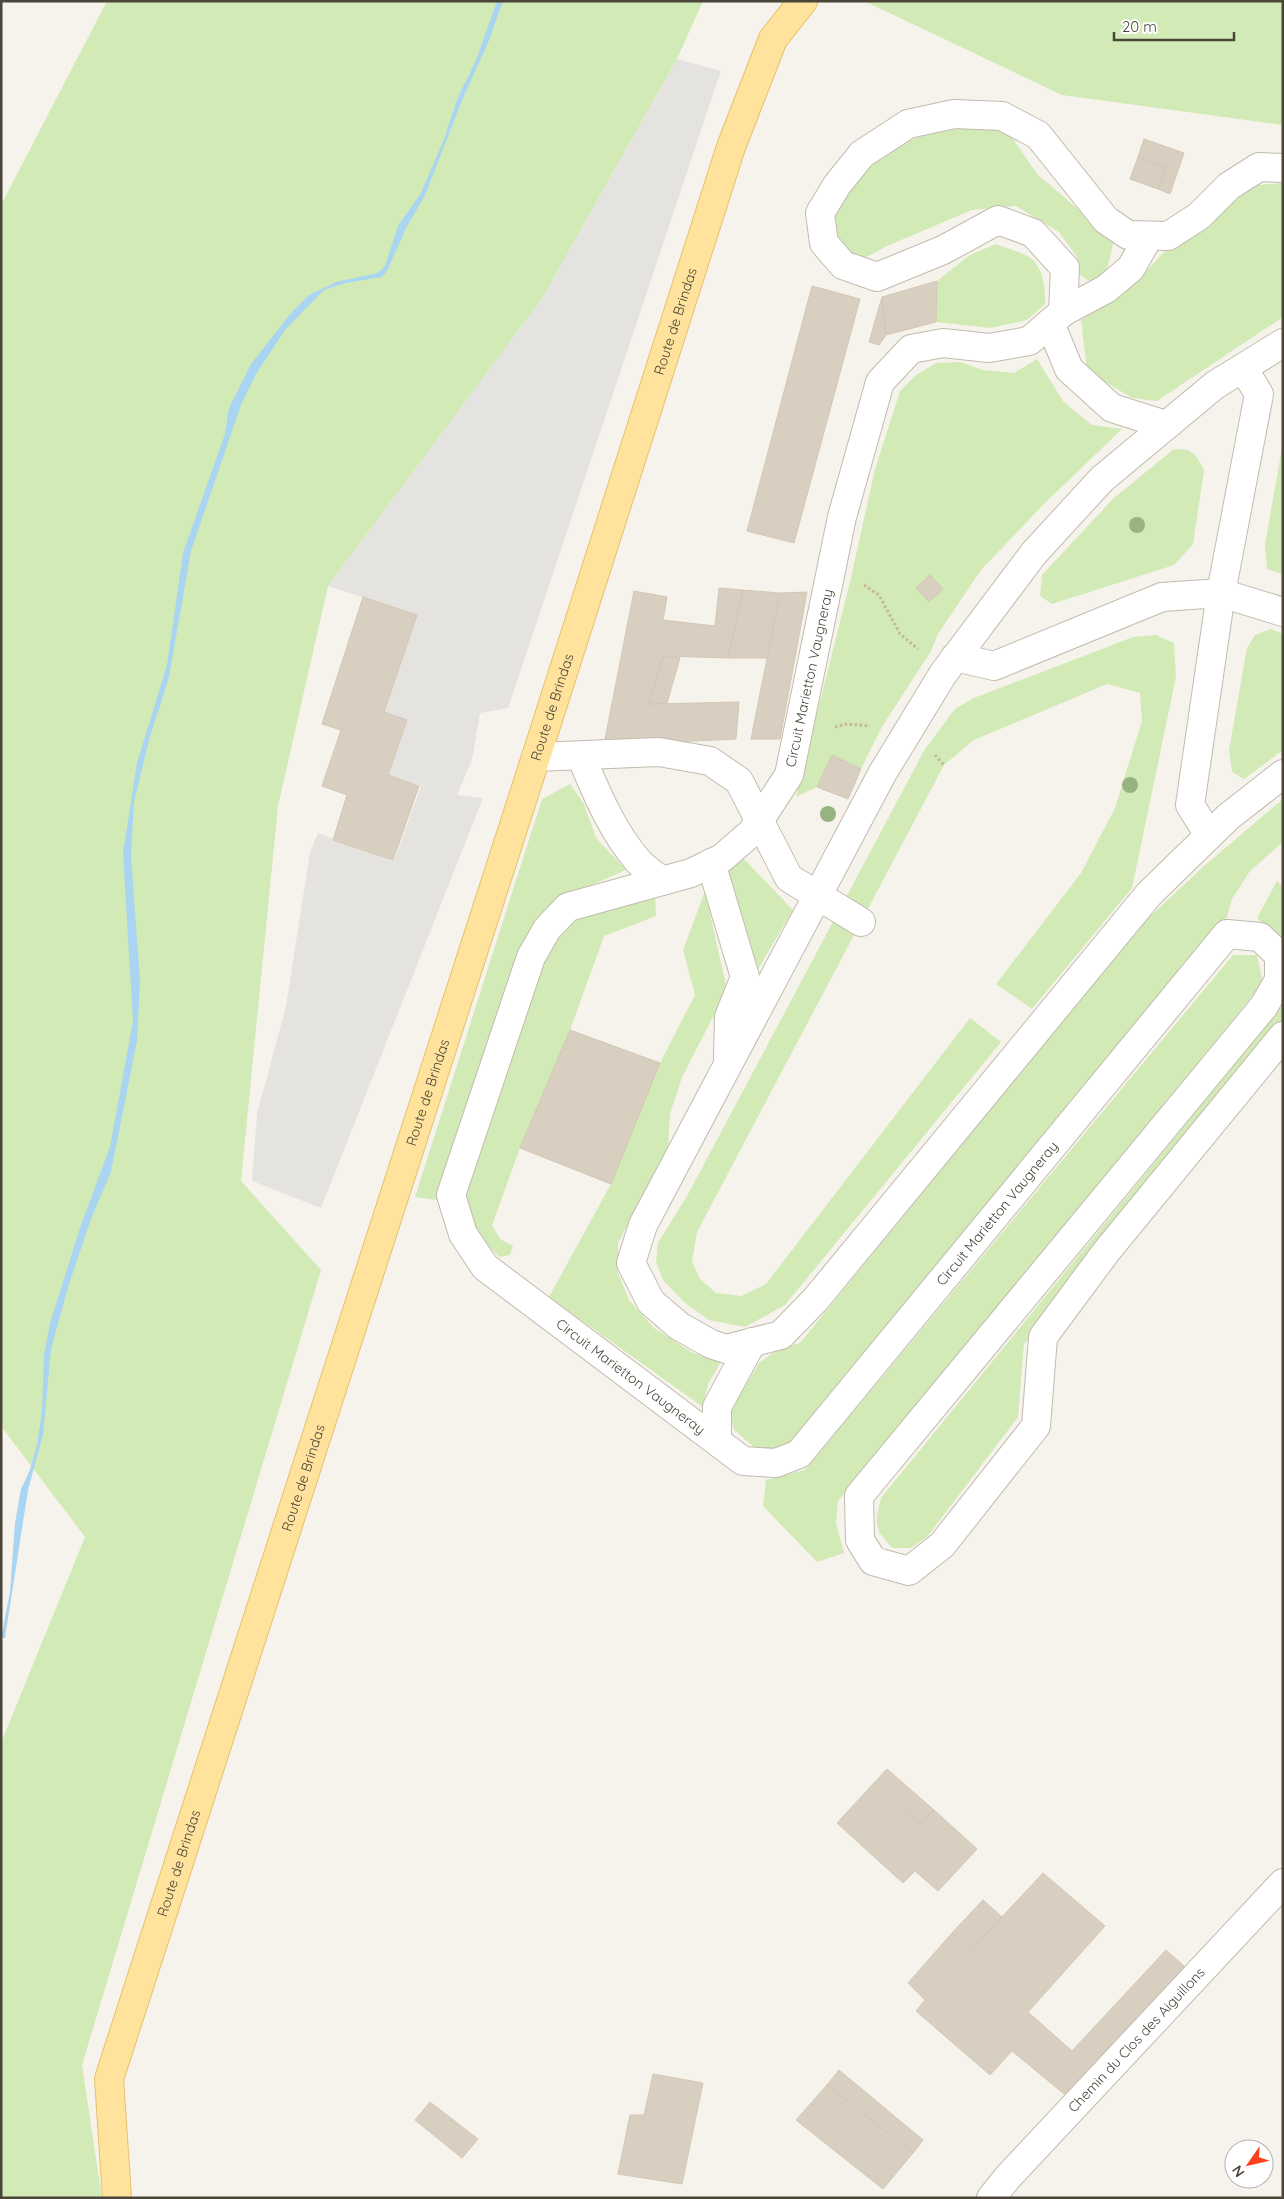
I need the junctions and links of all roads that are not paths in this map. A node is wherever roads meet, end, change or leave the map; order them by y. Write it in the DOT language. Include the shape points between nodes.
graph roads {
  1 [pos="803,1"];
  2 [pos="1283,168"];
  3 [pos="1149,236"];
  4 [pos="1057,318"];
  5 [pos="1283,344"];
  6 [pos="1243,368"];
  7 [pos="1166,425"];
  8 [pos="1221,593"];
  9 [pos="1283,612"];
  10 [pos="955,657"];
  11 [pos="581,756"];
  12 [pos="536,757"];
  13 [pos="1283,774"];
  14 [pos="759,821"];
  15 [pos="1210,835"];
  16 [pos="712,863"];
  17 [pos="662,881"];
  18 [pos="819,894"];
  19 [pos="861,922"];
  20 [pos="1281,972"];
  21 [pos="1283,1036"];
  22 [pos="728,1065"];
  23 [pos="752,1342"];
  24 [pos="717,1441"];
  25 [pos="1283,1883"];
  26 [pos="117,2198"];
  27 [pos="991,2198"];
  1 -- 12 [label="main road, Route de Brindas" via="773,38 730,147"];
  2 -- 3 [label="street" via="1259,167 1229,186 1199,216 1168,236"];
  3 -- 4 [label="street, Circuit Marietton Vaugneray" via="1131,268 1106,289"];
  3 -- 4 [label="street" via="1128,235 1106,220 1038,135 1002,116 954,114 908,124 862,154 820,213 824,243 842,265 877,277 943,250 998,220 1033,232 1065,268"];
  4 -- 7 [label="street" via="1069,369 1112,408"];
  4 -- 14 [label="street, Circuit Marietton Vaugneray" via="1029,341 989,348 943,343 911,349 880,382 842,517 789,775"];
  5 -- 6 [label="street"];
  6 -- 7 [label="street" via="1215,385"];
  6 -- 8 [label="street" via="1259,394"];
  7 -- 10 [label="street" via="1102,479 1034,553"];
  8 -- 9 [label="street"];
  8 -- 10 [label="street" via="1162,597 994,666"];
  8 -- 15 [label="street" via="1190,805"];
  10 -- 18 [label="street" via="882,774"];
  11 -- 12 [label="street"];
  11 -- 14 [label="street" via="659,752 710,761 739,781"];
  11 -- 17 [label="street" via="614,827 639,862"];
  12 -- 26 [label="main road, Route de Brindas" via="109,2079"];
  13 -- 15 [label="street"];
  14 -- 16 [label="street, Circuit Marietton Vaugneray" via="752,832"];
  14 -- 18 [label="street" via="789,878"];
  15 -- 23 [label="street" via="1149,894 816,1299 781,1335"];
  16 -- 17 [label="street, Circuit Marietton Vaugneray"];
  16 -- 22 [label="street" via="745,977 729,1017"];
  17 -- 24 [label="street, Circuit Marietton Vaugneray" via="568,907 547,929 531,957 451,1195 463,1234 485,1267"];
  18 -- 19 [label="street"];
  18 -- 22 [label="street"];
  20 -- 21 [label="street, Circuit Marietton Vaugneray" via="1264,1006 859,1496 860,1540 873,1561 909,1571 942,1545 1036,1426 1044,1337 1106,1252"];
  20 -- 24 [label="street, Circuit Marietton Vaugneray" via="1279,955 1260,937 1227,934 799,1454 776,1463 743,1461"];
  22 -- 23 [label="street" via="643,1225 631,1263 651,1302 679,1326 726,1349"];
  23 -- 24 [label="street" via="717,1407"];
  25 -- 27 [label="street, Chemin du Clos des Aiguillons"];
}
